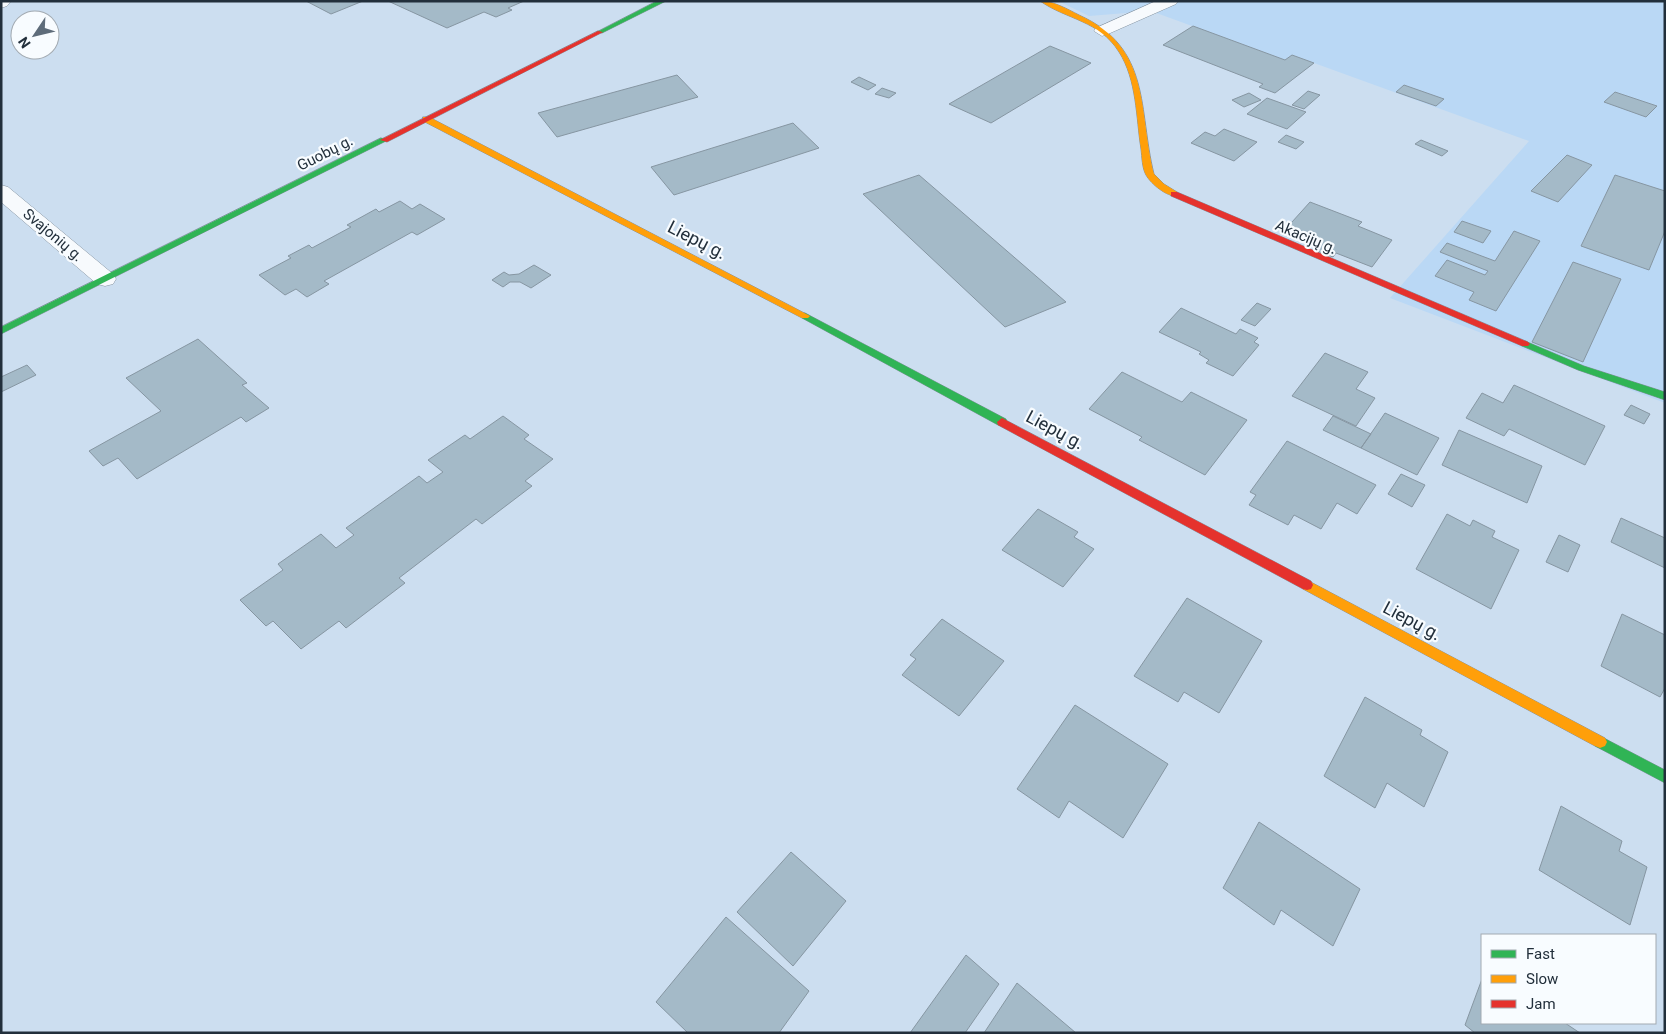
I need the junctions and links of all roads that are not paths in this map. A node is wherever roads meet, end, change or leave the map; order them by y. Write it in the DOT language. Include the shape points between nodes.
graph roads {
  1 [pos="663,1"];
  2 [pos="1042,1"];
  3 [pos="1170,1"];
  4 [pos="1102,31"];
  5 [pos="426,119"];
  6 [pos="1,191"];
  7 [pos="105,280"];
  8 [pos="1,331"];
  9 [pos="1665,396"];
  10 [pos="1665,777"];
  1 -- 5 [label="street, Guobų g."];
  2 -- 4 [label="street, Akacijų g."];
  3 -- 4 [label="street"];
  4 -- 9 [label="street, Akacijų g." via="1116,41 1124,55 1134,82 1146,162 1150,175 1161,186 1208,211 1497,333 1581,368"];
  5 -- 7 [label="street, Guobų g."];
  5 -- 10 [label="street, Liepų g." via="750,287"];
  6 -- 7 [label="street, Svajonių g."];
  7 -- 8 [label="street, Guobų g."];
}
